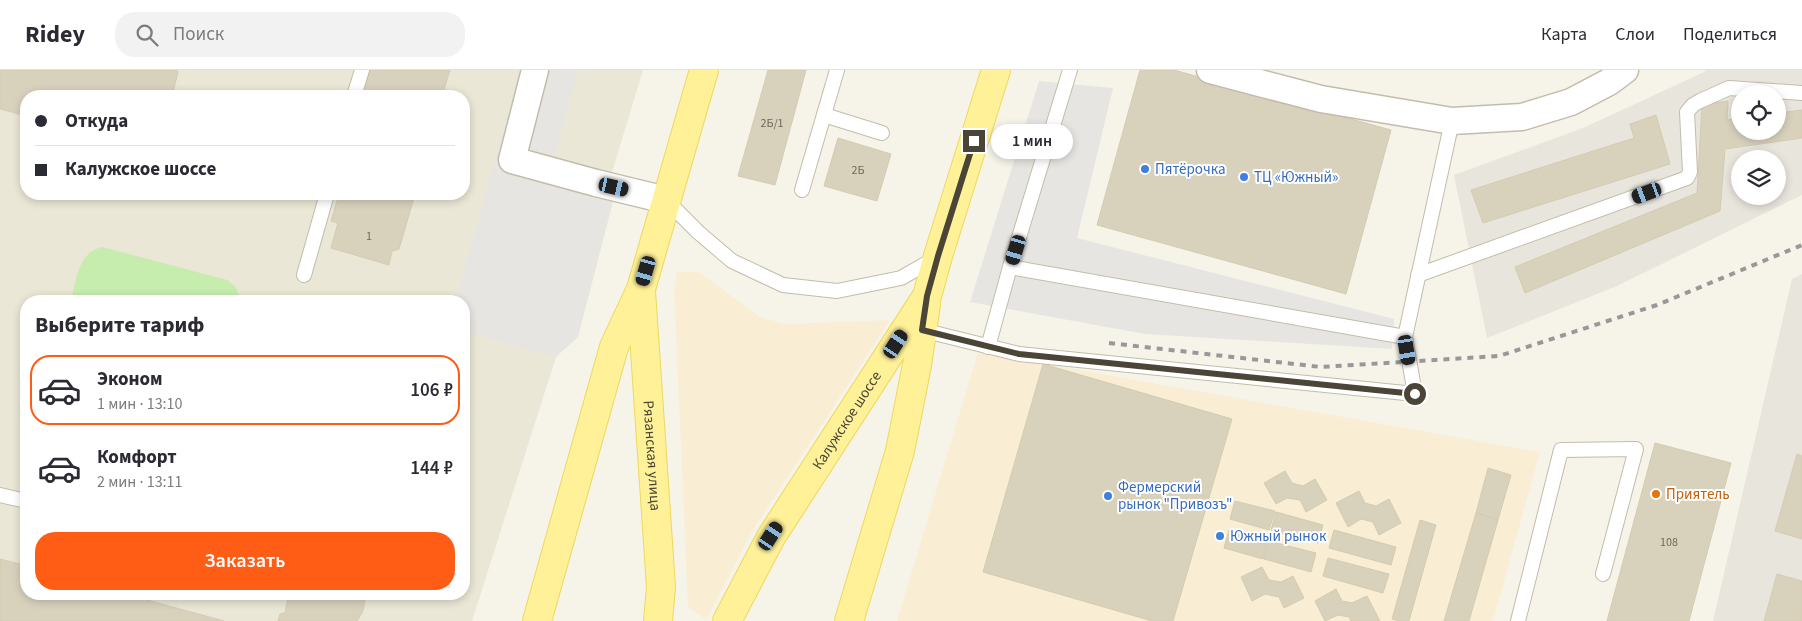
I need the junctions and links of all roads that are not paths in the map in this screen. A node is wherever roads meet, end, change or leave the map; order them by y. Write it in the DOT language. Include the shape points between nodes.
graph roads {
  1 [pos="362,70"];
  2 [pos="535,70"];
  3 [pos="704,70"];
  4 [pos="837,70"];
  5 [pos="996,70"];
  6 [pos="1070,70"];
  7 [pos="1210,70"];
  8 [pos="1625,70"];
  9 [pos="356,90"];
  10 [pos="1802,93"];
  11 [pos="824,115"];
  12 [pos="1452,121"];
  13 [pos="882,133"];
  14 [pos="802,190"];
  15 [pos="325,200"];
  16 [pos="666,200"];
  17 [pos="938,256"];
  18 [pos="1010,268"];
  19 [pos="304,275"];
  20 [pos="1418,275"];
  21 [pos="641,289"];
  22 [pos="927,296"];
  23 [pos="922,330"];
  24 [pos="1405,337"];
  25 [pos="988,347"];
  26 [pos="0,495"];
  27 [pos="20,500"];
  28 [pos="1603,574"];
  29 [pos="537,621"];
  30 [pos="658,621"];
  31 [pos="727,621"];
  32 [pos="849,621"];
  33 [pos="1518,621"];
  1 -- 9 [label="lane"];
  2 -- 16 [label="street" via="512,160"];
  3 -- 16 [label="main road"];
  4 -- 11 [label="lane"];
  5 -- 17 [label="main road, Калужское шоссе"];
  6 -- 18 [label="lane"];
  7 -- 12 [label="street" via="1321,99"];
  8 -- 12 [label="street" via="1572,102 1522,117"];
  10 -- 20 [label="lane" via="1729,88 1714,93 1687,112 1690,172 1687,178"];
  11 -- 13 [label="lane"];
  11 -- 14 [label="lane"];
  12 -- 20 [label="lane"];
  15 -- 19 [label="lane"];
  16 -- 17 [label="lane" via="732,261 783,285 845,290 902,278"];
  16 -- 21 [label="main road"];
  17 -- 22 [label="main road, Калужское шоссе"];
  18 -- 24 [label="lane"];
  18 -- 25 [label="lane"];
  20 -- 24 [label="lane"];
  21 -- 29 [label="main road" via="614,347"];
  21 -- 30 [label="main road, Рязанская улица" via="661,587"];
  22 -- 23 [label="main road"];
  22 -- 31 [label="main road, Калужское шоссе" via="771,536"];
  23 -- 25 [label="lane"];
  23 -- 32 [label="main road" via="900,451"];
  24 -- 25 [label="lane" via="1415,394 1019,354"];
  26 -- 27 [label="lane"];
  28 -- 33 [label="lane" via="1636,449 1562,450"];
}
